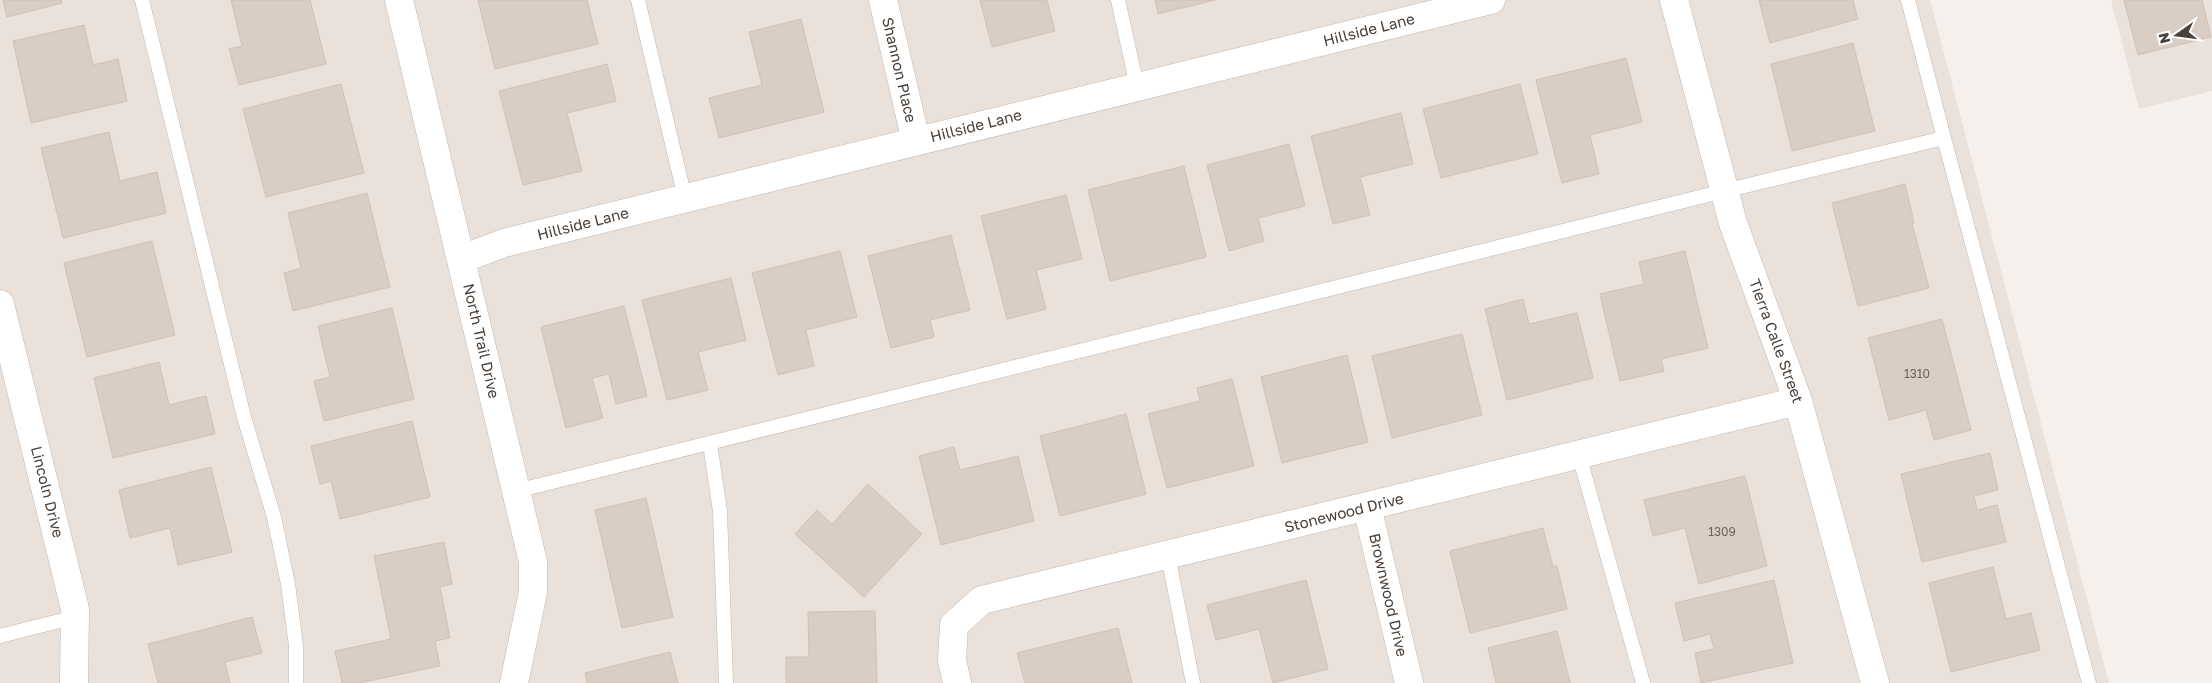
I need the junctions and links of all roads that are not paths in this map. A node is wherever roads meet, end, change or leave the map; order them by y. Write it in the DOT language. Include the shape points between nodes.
graph roads {
  1 [pos="142,0"];
  2 [pos="399,0"];
  3 [pos="638,0"];
  4 [pos="883,0"];
  5 [pos="1118,0"];
  6 [pos="1491,0"];
  7 [pos="1674,0"];
  8 [pos="1908,0"];
  9 [pos="1137,86"];
  10 [pos="1944,138"];
  11 [pos="916,141"];
  12 [pos="1724,191"];
  13 [pos="685,198"];
  14 [pos="462,259"];
  15 [pos="0,304"];
  16 [pos="1798,401"];
  17 [pos="710,444"];
  18 [pos="1579,455"];
  19 [pos="516,492"];
  20 [pos="1367,507"];
  21 [pos="1168,555"];
  22 [pos="75,617"];
  23 [pos="0,636"];
  24 [pos="74,683"];
  25 [pos="296,683"];
  26 [pos="514,683"];
  27 [pos="726,683"];
  28 [pos="957,683"];
  29 [pos="1193,683"];
  30 [pos="1409,683"];
  31 [pos="1643,683"];
  32 [pos="1876,683"];
  33 [pos="2089,683"];
  1 -- 25 [label="lane" via="244,417 274,517 288,584 296,646"];
  2 -- 14 [label="street, North Trail Drive"];
  3 -- 13 [label="lane"];
  4 -- 11 [label="street, Shannon Place"];
  5 -- 9 [label="lane"];
  6 -- 9 [label="street, Hillside Lane"];
  7 -- 12 [label="street, Tierra Calle Street"];
  8 -- 10 [label="lane"];
  9 -- 11 [label="street, Hillside Lane"];
  10 -- 12 [label="lane"];
  10 -- 33 [label="lane"];
  11 -- 13 [label="street, Hillside Lane"];
  12 -- 16 [label="street, Tierra Calle Street" via="1732,223"];
  12 -- 17 [label="lane"];
  13 -- 14 [label="street, Hillside Lane" via="504,243"];
  14 -- 19 [label="street, North Trail Drive"];
  15 -- 22 [label="street, Lincoln Drive"];
  16 -- 18 [label="street, Stonewood Drive"];
  16 -- 32 [label="street, Tierra Calle Street"];
  17 -- 19 [label="lane"];
  17 -- 27 [label="lane" via="720,511"];
  18 -- 20 [label="street, Stonewood Drive"];
  18 -- 31 [label="lane"];
  19 -- 26 [label="street, North Trail Drive" via="533,562 533,592"];
  20 -- 21 [label="street, Stonewood Drive"];
  20 -- 30 [label="street, Brownwood Drive"];
  21 -- 28 [label="street, Stonewood Drive" via="982,600 954,625 952,660"];
  21 -- 29 [label="lane"];
  22 -- 23 [label="lane"];
  22 -- 24 [label="street, Lincoln Drive"];
}
